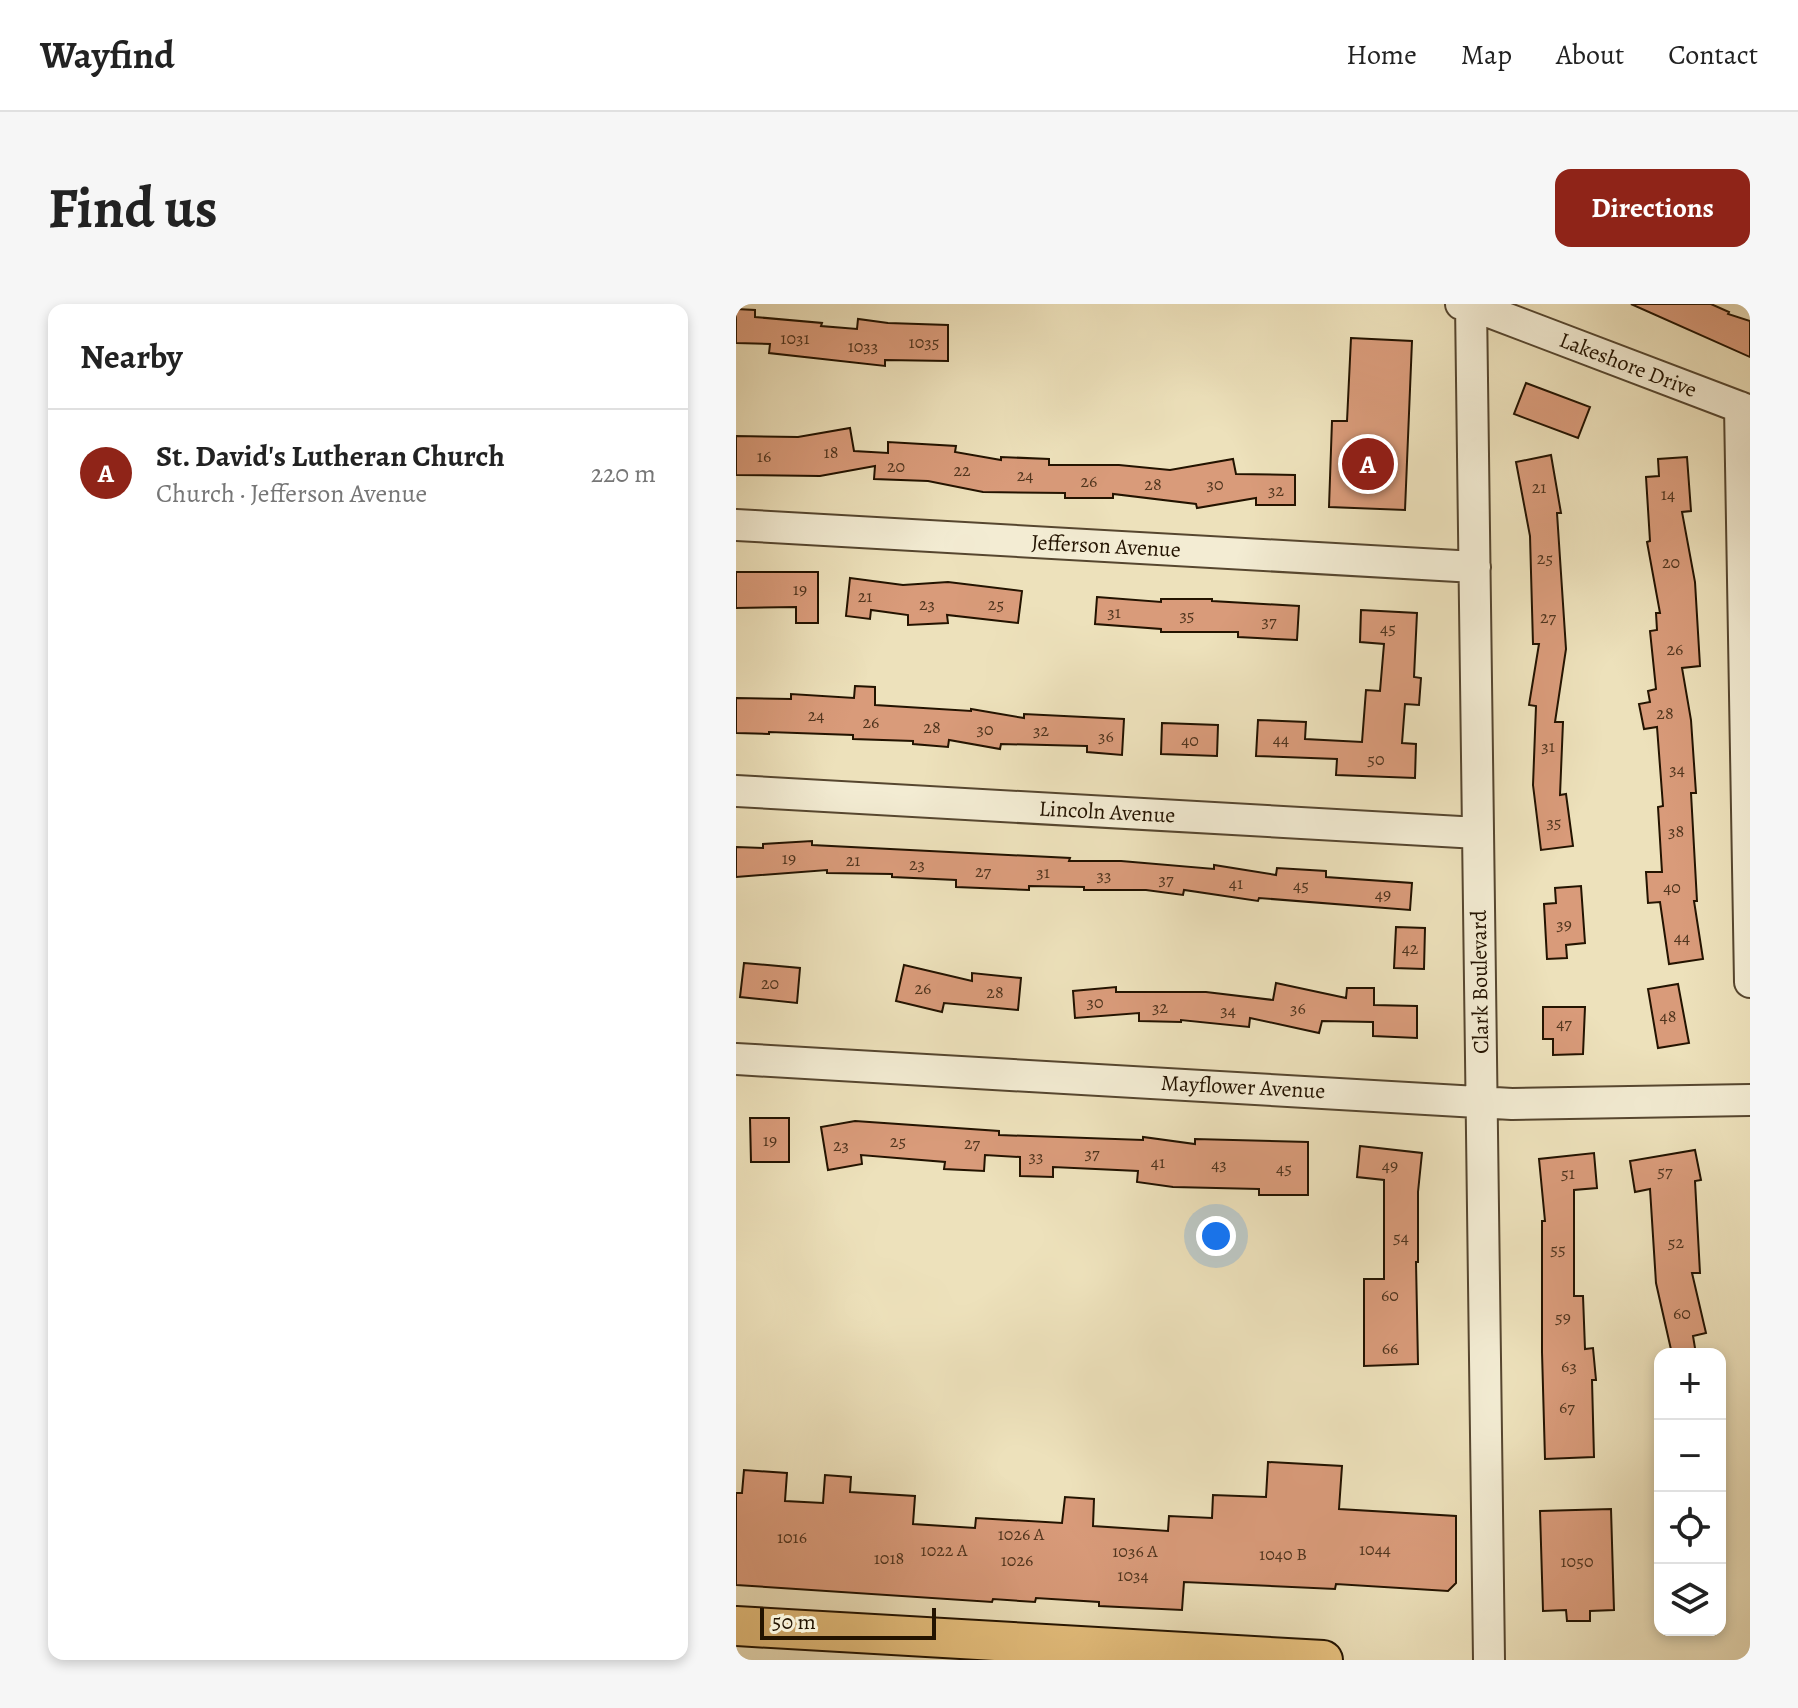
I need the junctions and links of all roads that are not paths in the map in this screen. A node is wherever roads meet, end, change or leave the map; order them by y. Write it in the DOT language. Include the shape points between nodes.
graph roads {
  1 [pos="1461,304"];
  2 [pos="1471,304"];
  3 [pos="1745,409"];
  4 [pos="736,525"];
  5 [pos="1475,567"];
  6 [pos="736,791"];
  7 [pos="1478,833"];
  8 [pos="1750,982"];
  9 [pos="736,1059"];
  10 [pos="1750,1100"];
  11 [pos="1482,1101"];
  12 [pos="736,1626"];
  13 [pos="950,1649"];
  14 [pos="1217,1657"];
  15 [pos="1323,1660"];
  16 [pos="1489,1660"];
  1 -- 2 [label="street, Lakeshore Drive"];
  2 -- 3 [label="street, Lakeshore Drive"];
  2 -- 5 [label="street, Clark Boulevard"];
  3 -- 8 [label="street"];
  4 -- 5 [label="street, Jefferson Avenue"];
  5 -- 7 [label="street, Clark Boulevard"];
  6 -- 7 [label="street, Lincoln Avenue"];
  7 -- 11 [label="street, Clark Boulevard"];
  9 -- 11 [label="street, Mayflower Avenue"];
  10 -- 11 [label="street, Mayflower Avenue"];
  11 -- 16 [label="street, Clark Boulevard"];
  12 -- 13 [label="main road"];
  13 -- 14 [label="main road"];
  14 -- 15 [label="main road"];
}
